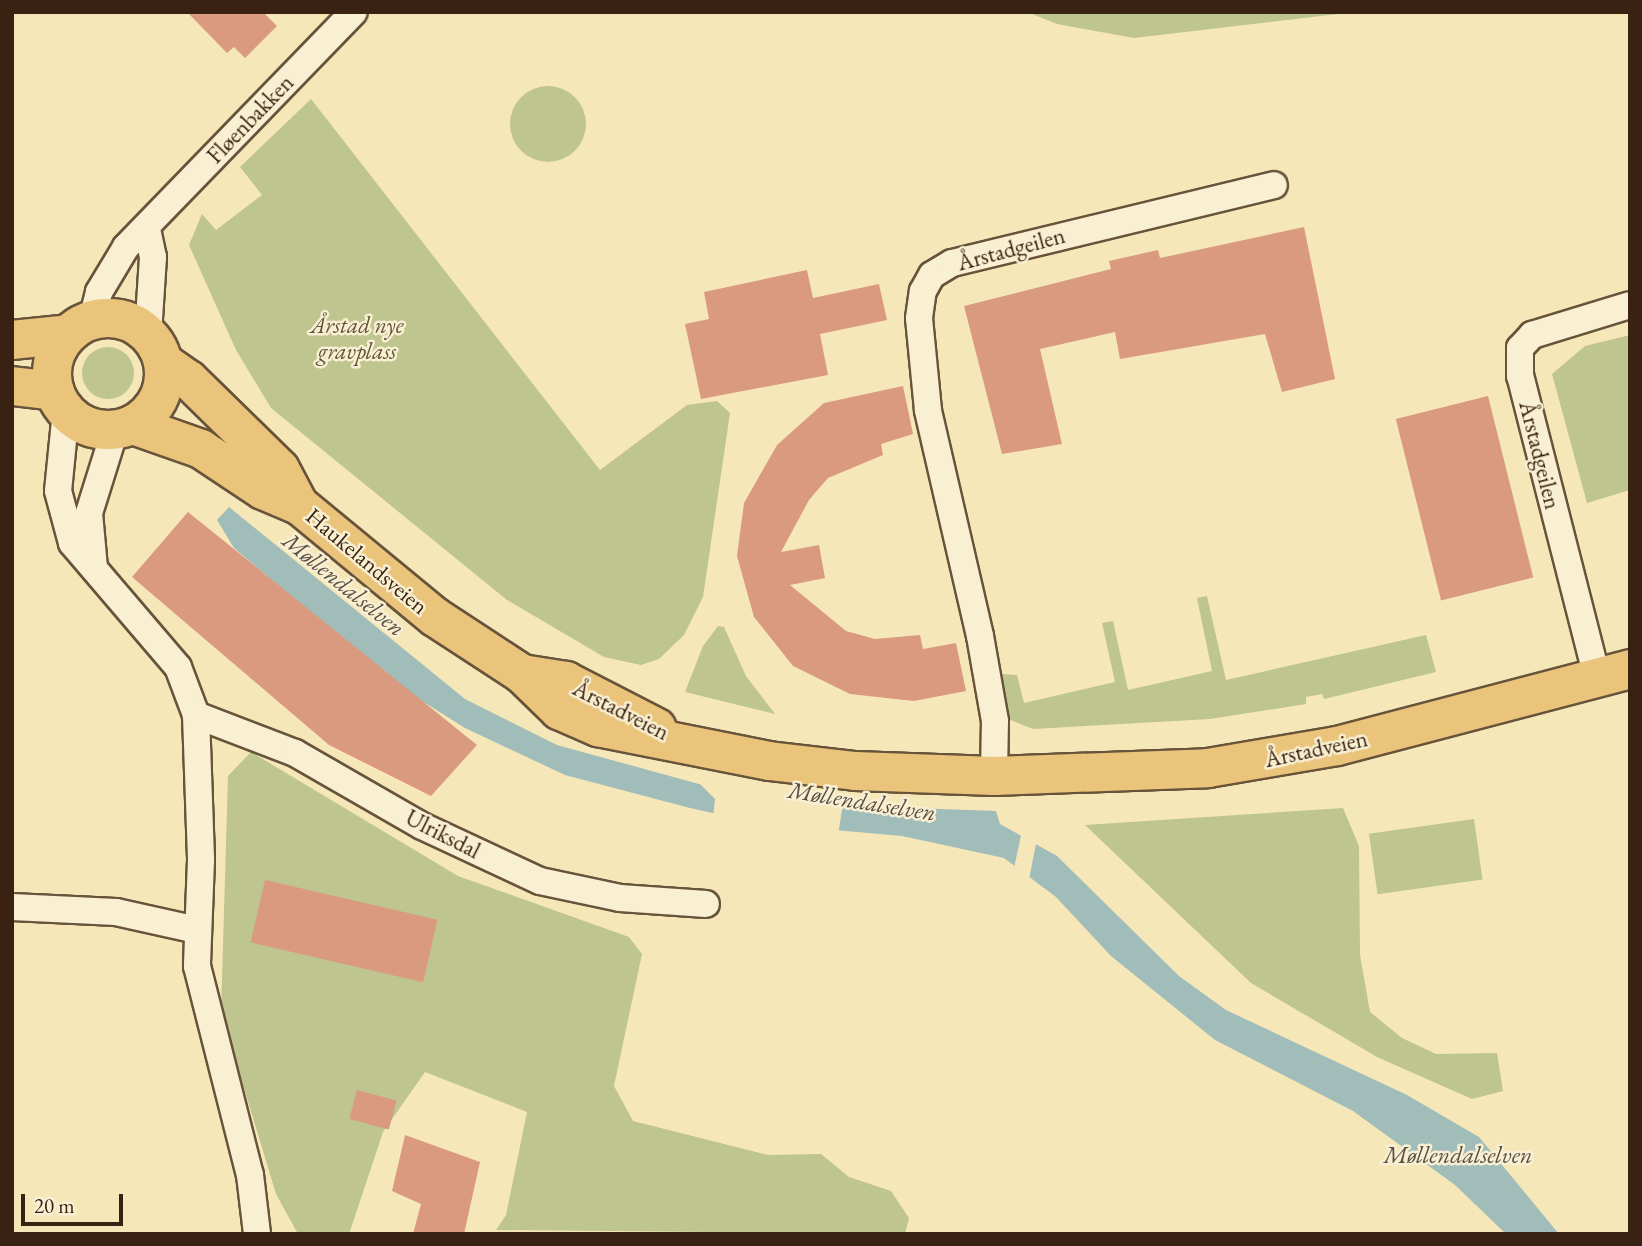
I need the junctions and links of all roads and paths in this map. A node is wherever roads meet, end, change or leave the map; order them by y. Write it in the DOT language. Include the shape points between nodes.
graph roads {
  1 [pos="354,12"];
  2 [pos="1274,185"];
  3 [pos="148,229"];
  4 [pos="1630,305"];
  5 [pos="81,327"];
  6 [pos="12,340"];
  7 [pos="156,348"];
  8 [pos="12,386"];
  9 [pos="61,401"];
  10 [pos="124,427"];
  11 [pos="299,505"];
  12 [pos="94,568"];
  13 [pos="435,617"];
  14 [pos="1613,673"];
  15 [pos="196,715"];
  16 [pos="994,776"];
  17 [pos="706,904"];
  18 [pos="12,907"];
  19 [pos="197,930"];
  20 [pos="257,1234"];
  1 -- 3 [label="street, Fløenbakken"];
  2 -- 16 [label="street, Årstadgeilen" via="952,263 932,275 923,291 919,318 928,410 980,636 995,721"];
  3 -- 5 [label="street, Fløenbakken" via="117,258"];
  3 -- 7 [label="street"];
  4 -- 14 [label="street, Årstadgeilen" via="1532,335 1520,348 1520,376"];
  5 -- 6 [label="main road"];
  5 -- 7 [label="main road" via="122,320"];
  5 -- 9 [label="main road" via="54,360"];
  7 -- 10 [label="main road" via="158,400"];
  7 -- 11 [label="main road, Haukelandsveien" via="280,469"];
  8 -- 9 [label="main road"];
  9 -- 10 [label="main road" via="89,426"];
  9 -- 12 [label="street" via="62,519 72,543"];
  10 -- 11 [label="main road, Haukelandsveien" via="201,449 263,489"];
  10 -- 12 [label="street" via="89,513"];
  11 -- 13 [label="main road, Haukelandsveien"];
  12 -- 15 [label="street" via="178,667"];
  13 -- 16 [label="main road, Årstadveien" via="522,674 559,710 578,719 823,769"];
  14 -- 16 [label="main road, Årstadveien" via="1337,746 1252,762 1125,774"];
  15 -- 17 [label="street, Ulriksdal" via="295,752 422,826 540,881 620,898"];
  15 -- 19 [label="street" via="201,860"];
  18 -- 19 [label="street" via="116,912"];
  19 -- 20 [label="street" via="197,966 250,1175"];
}
